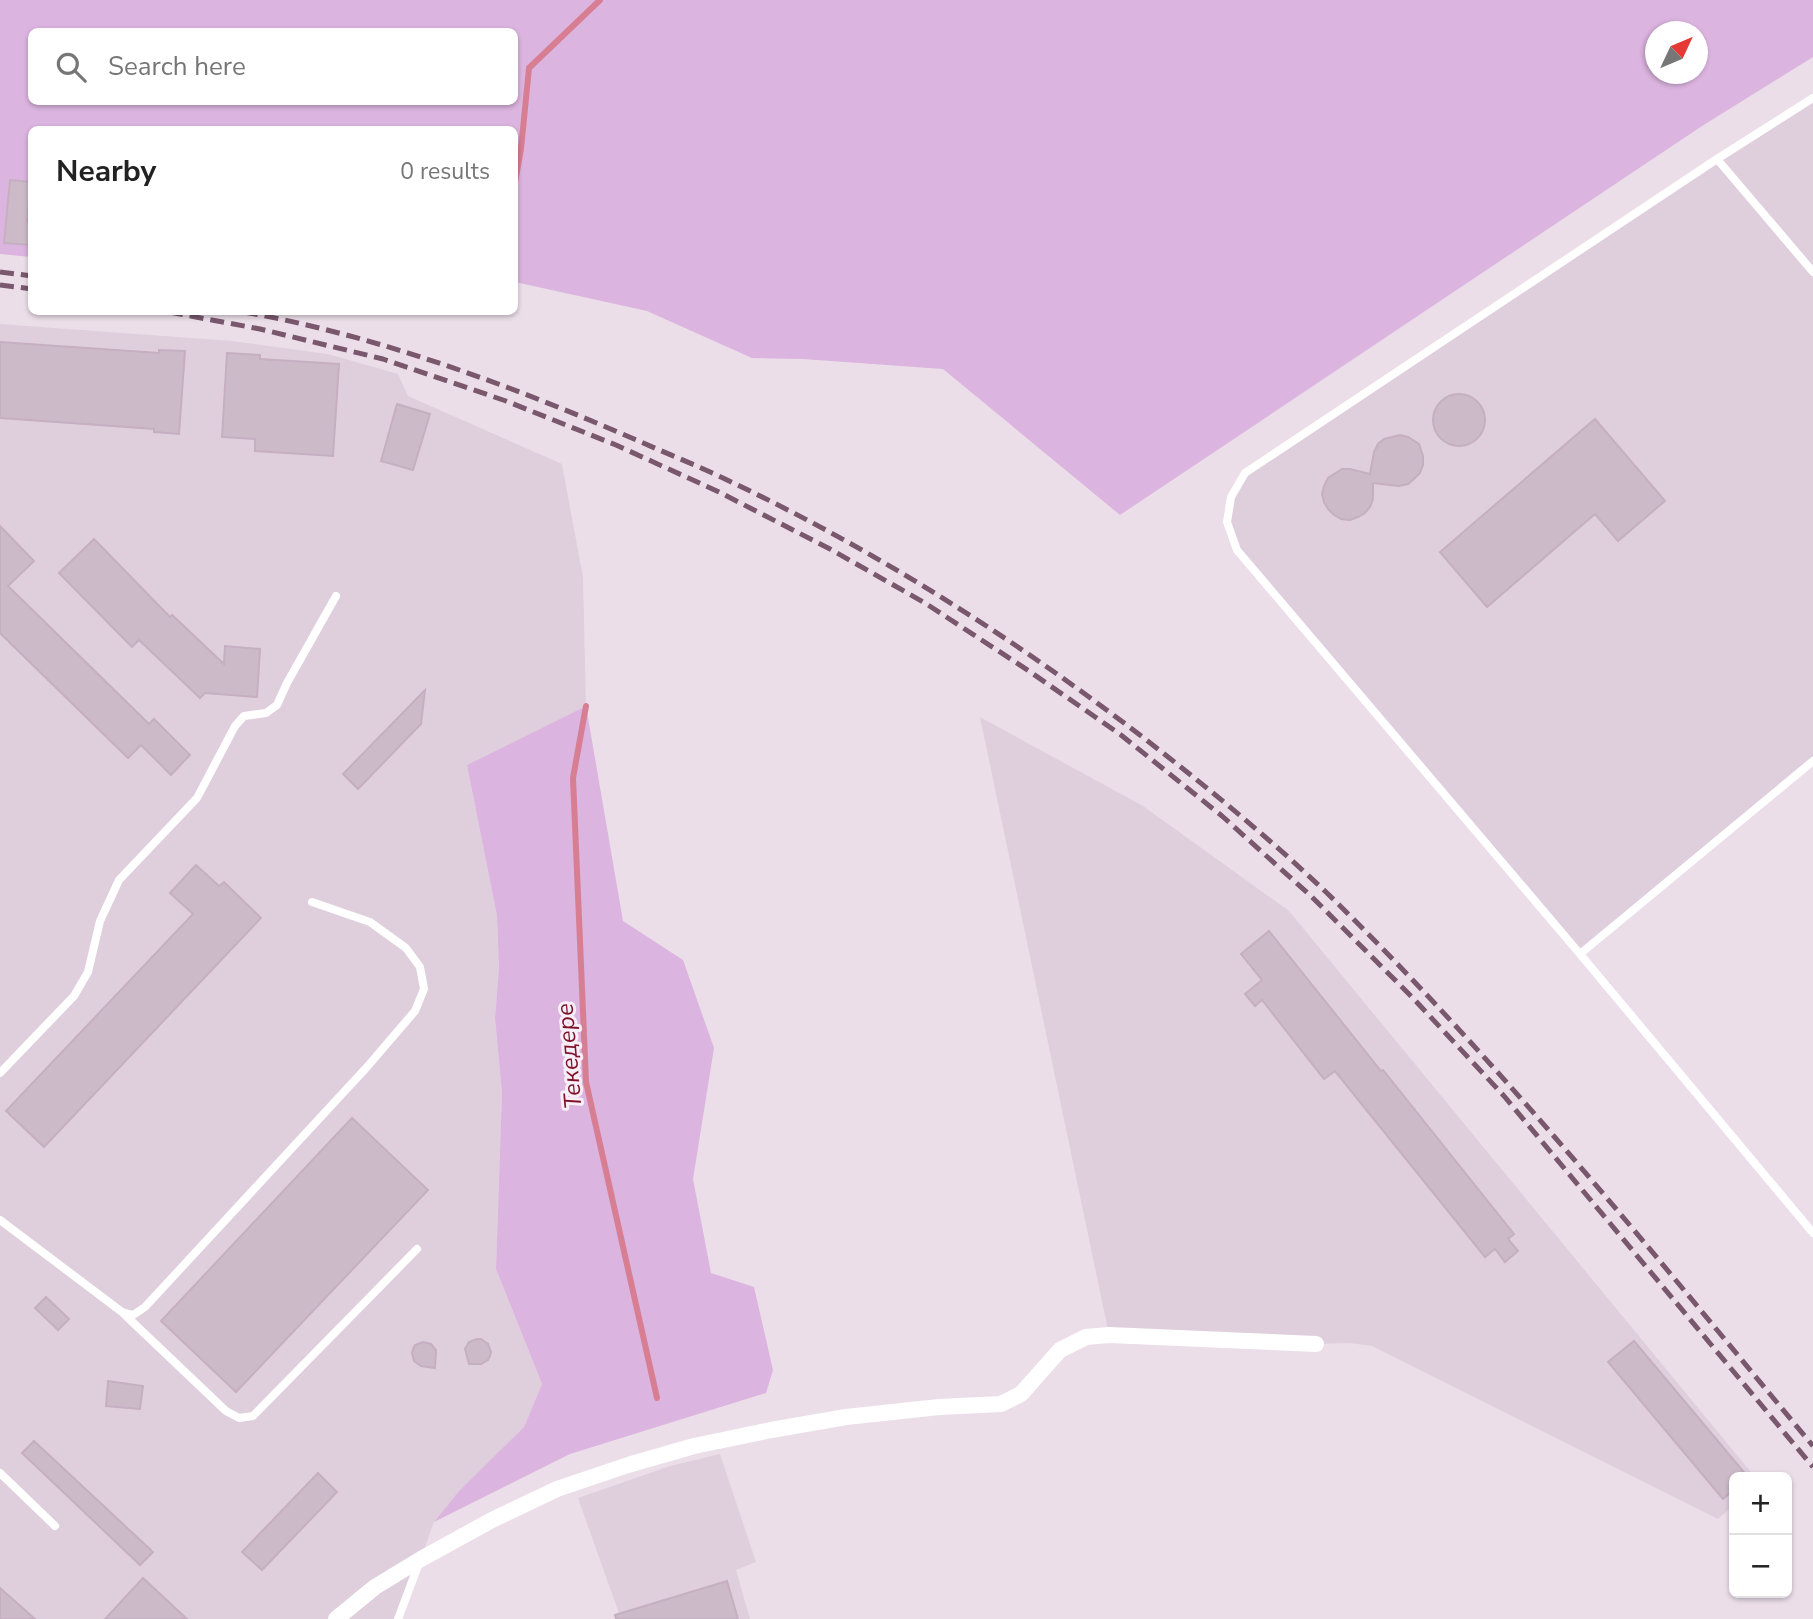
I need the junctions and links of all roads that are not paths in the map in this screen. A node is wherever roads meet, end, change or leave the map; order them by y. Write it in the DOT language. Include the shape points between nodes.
graph roads {
  1 [pos="1813,98"];
  2 [pos="1717,159"];
  3 [pos="1813,272"];
  4 [pos="336,596"];
  5 [pos="1813,761"];
  6 [pos="312,902"];
  7 [pos="1580,954"];
  8 [pos="0,1073"];
  9 [pos="0,1220"];
  10 [pos="1813,1233"];
  11 [pos="416,1249"];
  12 [pos="122,1312"];
  13 [pos="1316,1344"];
  14 [pos="0,1473"];
  15 [pos="55,1526"];
  16 [pos="421,1559"];
  17 [pos="336,1619"];
  18 [pos="398,1619"];
  1 -- 2 [label="lane"];
  2 -- 3 [label="lane"];
  2 -- 7 [label="lane" via="1245,473 1231,497 1227,522 1237,550"];
  4 -- 8 [label="lane" via="276,705 266,713 244,716 235,726 197,798 119,880 100,921 88,972 74,996"];
  5 -- 7 [label="lane"];
  6 -- 12 [label="lane" via="370,922 406,948 420,967 424,989 415,1011 145,1307 133,1315"];
  7 -- 10 [label="lane"];
  9 -- 12 [label="lane"];
  11 -- 12 [label="lane" via="253,1416 239,1418 226,1411"];
  13 -- 16 [label="street" via="1086,1337 1060,1350 1021,1394 1001,1404 846,1417 694,1446 557,1489"];
  14 -- 15 [label="lane"];
  16 -- 17 [label="street" via="375,1587"];
  16 -- 18 [label="lane"];
}
